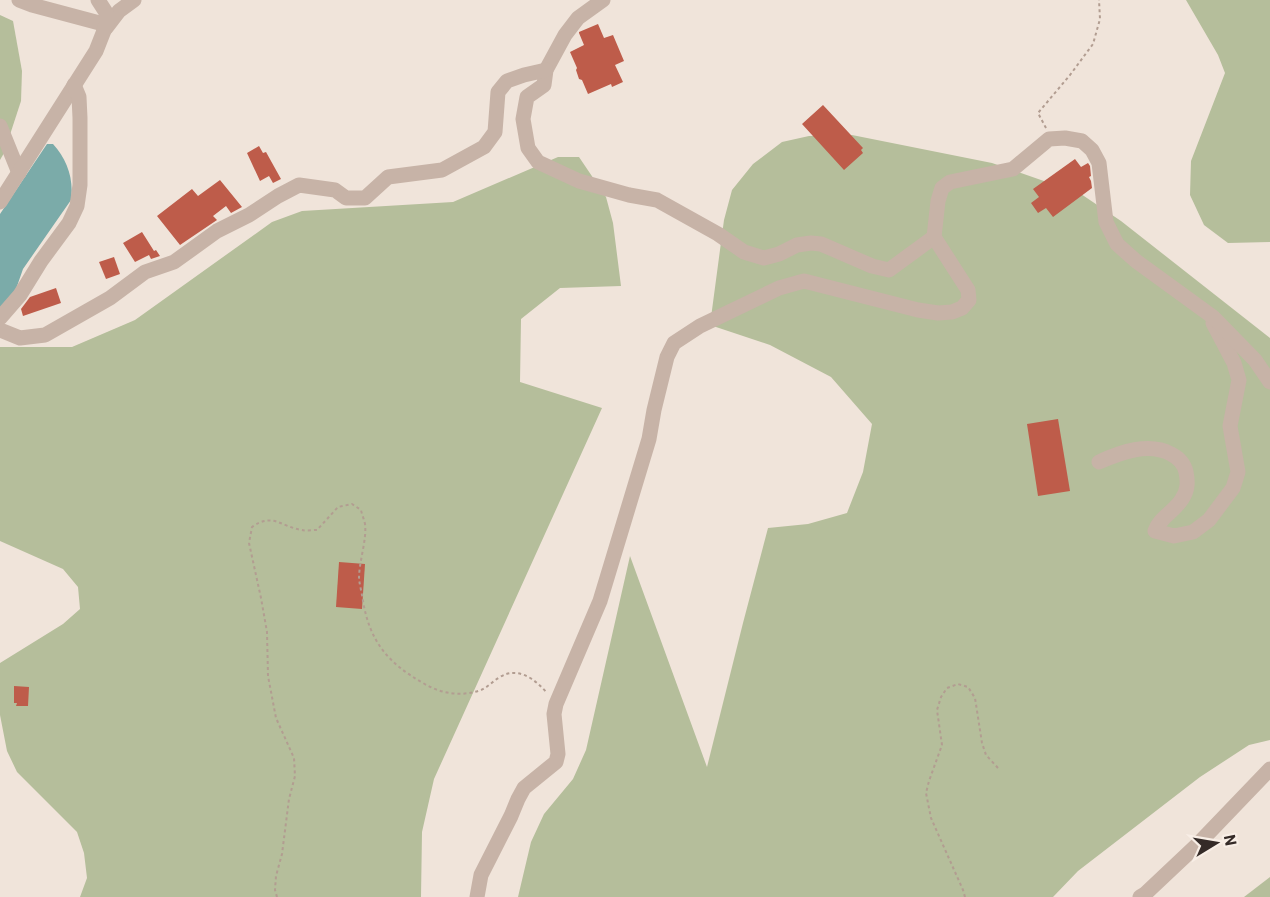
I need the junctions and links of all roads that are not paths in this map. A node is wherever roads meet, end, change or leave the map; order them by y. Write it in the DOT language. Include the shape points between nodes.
graph roads {
  1 [pos="19,0"];
  2 [pos="98,0"];
  3 [pos="134,0"];
  4 [pos="603,0"];
  5 [pos="106,26"];
  6 [pos="546,69"];
  7 [pos="74,85"];
  8 [pos="0,126"];
  9 [pos="19,173"];
  10 [pos="0,202"];
  11 [pos="934,237"];
  12 [pos="1213,317"];
  13 [pos="0,318"];
  14 [pos="0,330"];
  15 [pos="1270,382"];
  16 [pos="1099,462"];
  17 [pos="1270,769"];
  18 [pos="477,897"];
  19 [pos="1140,897"];
  1 -- 5 [label="street"];
  2 -- 5 [label="street" via="107,14"];
  3 -- 5 [label="street"];
  4 -- 6 [label="street" via="578,18"];
  5 -- 7 [label="street" via="96,51"];
  6 -- 11 [label="street" via="544,85 527,97 523,118 528,148 538,162 579,181 657,200 744,252 764,258 811,243 889,270"];
  6 -- 14 [label="street" via="507,81 498,92 495,132 484,147 442,170 388,177 364,198 346,198 335,190 299,185 217,231 174,262 144,272 110,298 45,335 20,338"];
  7 -- 9 [label="street"];
  7 -- 13 [label="street" via="80,118 77,206 20,295"];
  8 -- 9 [label="street"];
  9 -- 10 [label="street"];
  11 -- 12 [label="street" via="938,201 942,188 950,182 1013,169 1049,139 1082,141 1099,162 1106,222 1117,244"];
  11 -- 18 [label="street" via="969,290 969,300 962,308 938,313 918,310 804,281 770,292 674,343 600,601 556,704 556,762 524,788 482,875"];
  12 -- 15 [label="street" via="1255,360"];
  12 -- 16 [label="street" via="1239,380 1230,426 1238,472 1233,488 1209,520 1193,532 1174,536 1155,531 1156,525 1182,499 1188,484 1185,466 1162,449 1119,453"];
  17 -- 19 [label="street"];
}
